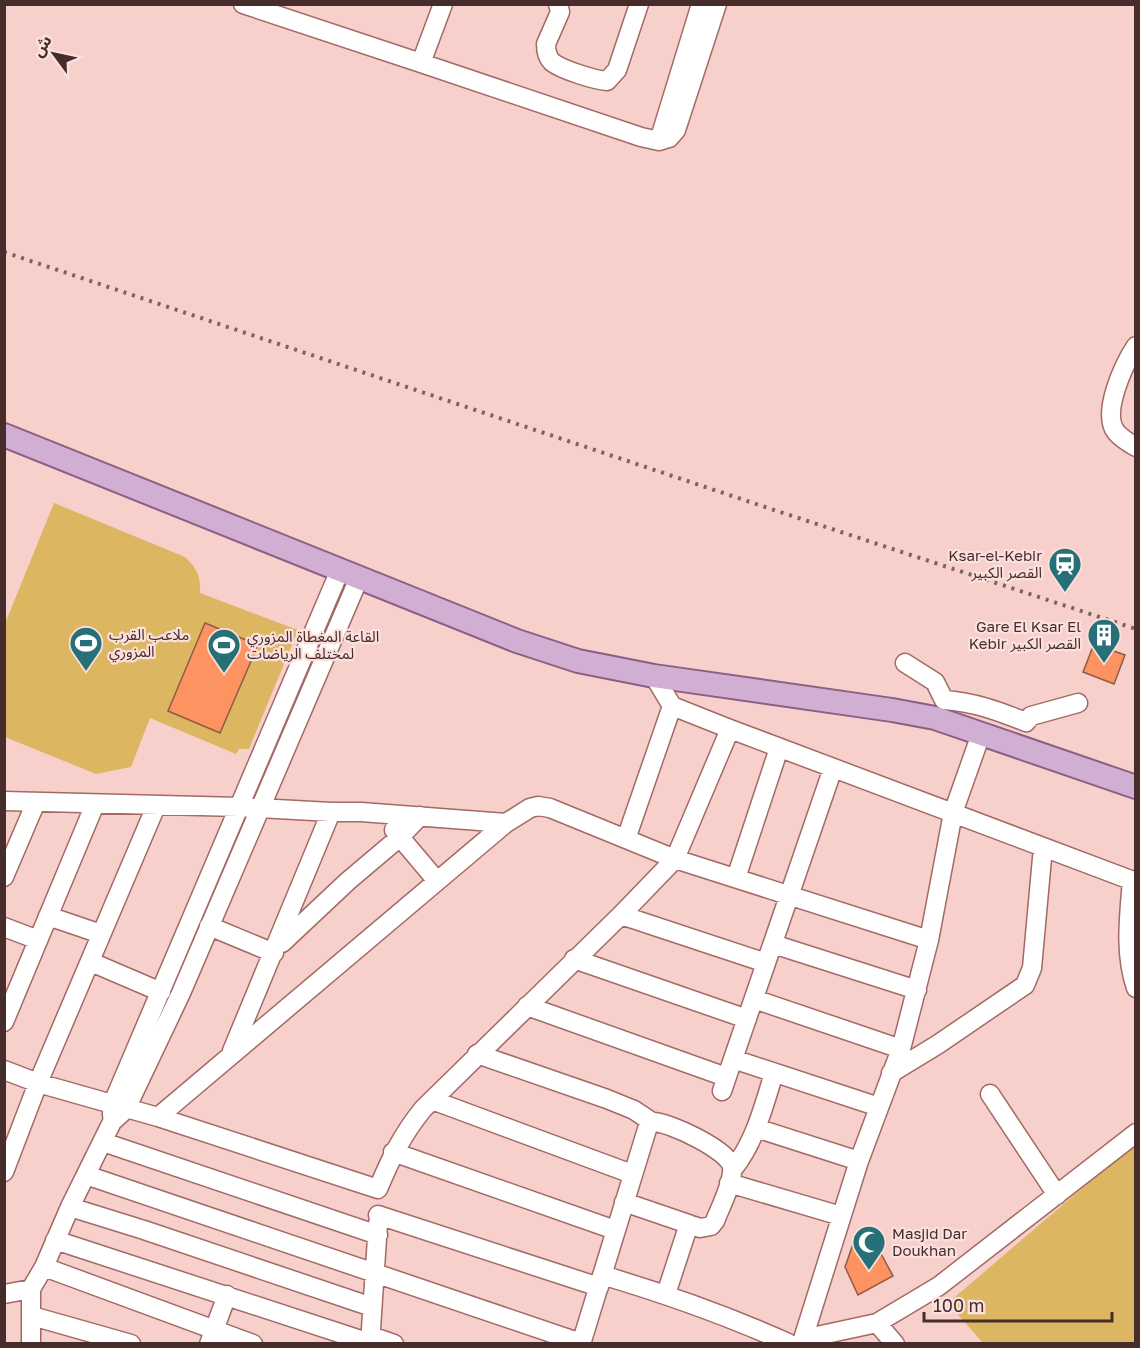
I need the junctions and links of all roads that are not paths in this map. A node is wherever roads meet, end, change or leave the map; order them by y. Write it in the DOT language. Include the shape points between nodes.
graph roads {
  1 [pos="243,4"];
  2 [pos="443,4"];
  3 [pos="558,4"];
  4 [pos="639,4"];
  5 [pos="701,4"];
  6 [pos="717,4"];
  7 [pos="296,12"];
  8 [pos="421,63"];
  9 [pos="659,141"];
  10 [pos="1136,346"];
  11 [pos="4,435"];
  12 [pos="1136,447"];
  13 [pos="349,574"];
  14 [pos="905,663"];
  15 [pos="654,676"];
  16 [pos="1078,703"];
  17 [pos="672,706"];
  18 [pos="939,709"];
  19 [pos="1026,722"];
  20 [pos="730,729"];
  21 [pos="981,734"];
  22 [pos="779,748"];
  23 [pos="1037,754"];
  24 [pos="833,768"];
  25 [pos="1136,787"];
  26 [pos="4,801"];
  27 [pos="36,802"];
  28 [pos="95,804"];
  29 [pos="156,806"];
  30 [pos="239,807"];
  31 [pos="260,808"];
  32 [pos="331,812"];
  33 [pos="380,813"];
  34 [pos="953,813"];
  35 [pos="420,816"];
  36 [pos="506,823"];
  37 [pos="400,837"];
  38 [pos="626,839"];
  39 [pos="1043,847"];
  40 [pos="675,859"];
  41 [pos="4,877"];
  42 [pos="736,878"];
  43 [pos="437,881"];
  44 [pos="1134,881"];
  45 [pos="789,896"];
  46 [pos="621,915"];
  47 [pos="48,916"];
  48 [pos="209,926"];
  49 [pos="4,927"];
  50 [pos="101,934"];
  51 [pos="38,940"];
  52 [pos="928,940"];
  53 [pos="773,944"];
  54 [pos="275,951"];
  55 [pos="574,959"];
  56 [pos="91,962"];
  57 [pos="766,963"];
  58 [pos="1136,988"];
  59 [pos="917,990"];
  60 [pos="161,992"];
  61 [pos="754,999"];
  62 [pos="526,1006"];
  63 [pos="747,1019"];
  64 [pos="4,1022"];
  65 [pos="901,1049"];
  66 [pos="477,1054"];
  67 [pos="231,1055"];
  68 [pos="734,1059"];
  69 [pos="4,1070"];
  70 [pos="774,1073"];
  71 [pos="891,1073"];
  72 [pos="38,1083"];
  73 [pos="990,1094"];
  74 [pos="432,1100"];
  75 [pos="879,1107"];
  76 [pos="117,1112"];
  77 [pos="158,1116"];
  78 [pos="652,1122"];
  79 [pos="756,1128"];
  80 [pos="1136,1133"];
  81 [pos="103,1142"];
  82 [pos="393,1152"];
  83 [pos="859,1161"];
  84 [pos="4,1172"];
  85 [pos="632,1174"];
  86 [pos="86,1175"];
  87 [pos="731,1176"];
  88 [pos="378,1189"];
  89 [pos="1057,1196"];
  90 [pos="624,1202"];
  91 [pos="70,1207"];
  92 [pos="378,1215"];
  93 [pos="841,1216"];
  94 [pos="689,1224"];
  95 [pos="615,1230"];
  96 [pos="378,1235"];
  97 [pos="55,1240"];
  98 [pos="44,1267"];
  99 [pos="376,1273"];
  100 [pos="601,1281"];
  101 [pos="31,1289"];
  102 [pos="4,1294"];
  103 [pos="666,1294"];
  104 [pos="227,1295"];
  105 [pos="372,1307"];
  106 [pos="32,1316"];
  107 [pos="877,1323"];
  108 [pos="211,1337"];
  109 [pos="371,1341"];
  110 [pos="793,1342"];
  111 [pos="581,1343"];
  112 [pos="31,1344"];
  113 [pos="131,1344"];
  114 [pos="253,1344"];
  115 [pos="394,1344"];
  116 [pos="895,1344"];
  1 -- 7 [label="street"];
  2 -- 8 [label="street"];
  3 -- 4 [label="street" via="560,12 546,44 549,59 607,81 617,70"];
  5 -- 9 [label="street"];
  6 -- 9 [label="street" via="676,130"];
  7 -- 8 [label="street"];
  8 -- 9 [label="street"];
  10 -- 12 [label="street" via="1127,360 1110,412 1116,432"];
  11 -- 13 [label="main road"];
  13 -- 15 [label="main road" via="538,648 578,661"];
  13 -- 30 [label="street"];
  13 -- 31 [label="street"];
  14 -- 18 [label="street" via="935,682"];
  15 -- 17 [label="street"];
  15 -- 18 [label="main road" via="865,706"];
  16 -- 19 [label="street" via="1030,716"];
  17 -- 20 [label="street"];
  17 -- 38 [label="street"];
  18 -- 19 [label="street" via="966,701"];
  18 -- 21 [label="main road"];
  19 -- 23 [label="street"];
  20 -- 22 [label="street"];
  20 -- 40 [label="street"];
  21 -- 23 [label="main road"];
  21 -- 34 [label="street"];
  22 -- 24 [label="street"];
  22 -- 42 [label="street"];
  23 -- 25 [label="main road"];
  24 -- 34 [label="street"];
  24 -- 45 [label="street"];
  26 -- 27 [label="street"];
  27 -- 28 [label="street"];
  27 -- 41 [label="street"];
  28 -- 29 [label="street"];
  28 -- 47 [label="street"];
  29 -- 30 [label="street"];
  29 -- 50 [label="street"];
  30 -- 31 [label="street"];
  30 -- 60 [label="street"];
  31 -- 32 [label="street"];
  31 -- 48 [label="street"];
  32 -- 33 [label="street"];
  32 -- 54 [label="street"];
  33 -- 35 [label="street"];
  33 -- 37 [label="street"];
  34 -- 39 [label="street"];
  34 -- 52 [label="street"];
  35 -- 36 [label="street"];
  35 -- 37 [label="street"];
  36 -- 38 [label="street" via="538,806"];
  36 -- 43 [label="street"];
  37 -- 43 [label="street"];
  37 -- 54 [label="street"];
  38 -- 40 [label="street"];
  39 -- 44 [label="street"];
  39 -- 71 [label="street" via="1032,968 1025,985"];
  40 -- 42 [label="street"];
  40 -- 46 [label="street"];
  42 -- 45 [label="street"];
  43 -- 67 [label="street"];
  44 -- 58 [label="street" via="1127,940"];
  45 -- 52 [label="street"];
  45 -- 53 [label="street"];
  46 -- 55 [label="street"];
  46 -- 57 [label="street"];
  47 -- 50 [label="street"];
  47 -- 51 [label="street"];
  48 -- 54 [label="street"];
  48 -- 76 [label="street" via="181,993"];
  49 -- 51 [label="street"];
  50 -- 56 [label="street"];
  51 -- 64 [label="street"];
  52 -- 59 [label="street"];
  53 -- 57 [label="street"];
  53 -- 59 [label="street"];
  54 -- 67 [label="street"];
  55 -- 62 [label="street"];
  55 -- 63 [label="street"];
  56 -- 60 [label="street"];
  56 -- 72 [label="street"];
  57 -- 61 [label="street"];
  59 -- 65 [label="street"];
  60 -- 76 [label="street"];
  61 -- 63 [label="street"];
  61 -- 65 [label="street"];
  62 -- 66 [label="street"];
  62 -- 68 [label="street" via="724,1084"];
  63 -- 68 [label="street"];
  65 -- 71 [label="street"];
  66 -- 74 [label="street"];
  66 -- 78 [label="street" via="607,1099"];
  67 -- 77 [label="street"];
  68 -- 70 [label="street"];
  69 -- 72 [label="street"];
  70 -- 75 [label="street"];
  70 -- 79 [label="street"];
  71 -- 75 [label="street"];
  72 -- 76 [label="street"];
  72 -- 84 [label="street"];
  73 -- 89 [label="street"];
  74 -- 82 [label="street"];
  74 -- 85 [label="street"];
  75 -- 83 [label="street"];
  76 -- 77 [label="street"];
  76 -- 81 [label="street"];
  77 -- 88 [label="street"];
  78 -- 85 [label="street"];
  78 -- 87 [label="street" via="669,1125 717,1150 730,1161"];
  79 -- 83 [label="street"];
  79 -- 87 [label="street"];
  80 -- 89 [label="street"];
  81 -- 86 [label="street"];
  81 -- 96 [label="street"];
  82 -- 88 [label="street"];
  82 -- 95 [label="street"];
  83 -- 93 [label="street"];
  85 -- 90 [label="street"];
  86 -- 91 [label="street"];
  86 -- 99 [label="street"];
  87 -- 93 [label="street"];
  87 -- 94 [label="street" via="716,1221 700,1228"];
  88 -- 92 [label="street"];
  89 -- 107 [label="street" via="939,1286"];
  90 -- 94 [label="street"];
  90 -- 95 [label="street"];
  91 -- 97 [label="street"];
  91 -- 105 [label="street"];
  92 -- 96 [label="street"];
  92 -- 100 [label="street"];
  93 -- 110 [label="street"];
  94 -- 103 [label="street"];
  95 -- 100 [label="street"];
  96 -- 99 [label="street"];
  97 -- 98 [label="street"];
  97 -- 104 [label="street"];
  98 -- 101 [label="street"];
  98 -- 108 [label="street"];
  99 -- 105 [label="street"];
  99 -- 111 [label="street"];
  100 -- 103 [label="street"];
  100 -- 111 [label="street"];
  101 -- 102 [label="street"];
  101 -- 106 [label="street"];
  103 -- 110 [label="street"];
  104 -- 108 [label="street"];
  104 -- 109 [label="street"];
  105 -- 109 [label="street"];
  106 -- 112 [label="street"];
  106 -- 113 [label="street"];
  107 -- 110 [label="street"];
  107 -- 116 [label="street"];
  108 -- 114 [label="street"];
  109 -- 115 [label="street"];
}
